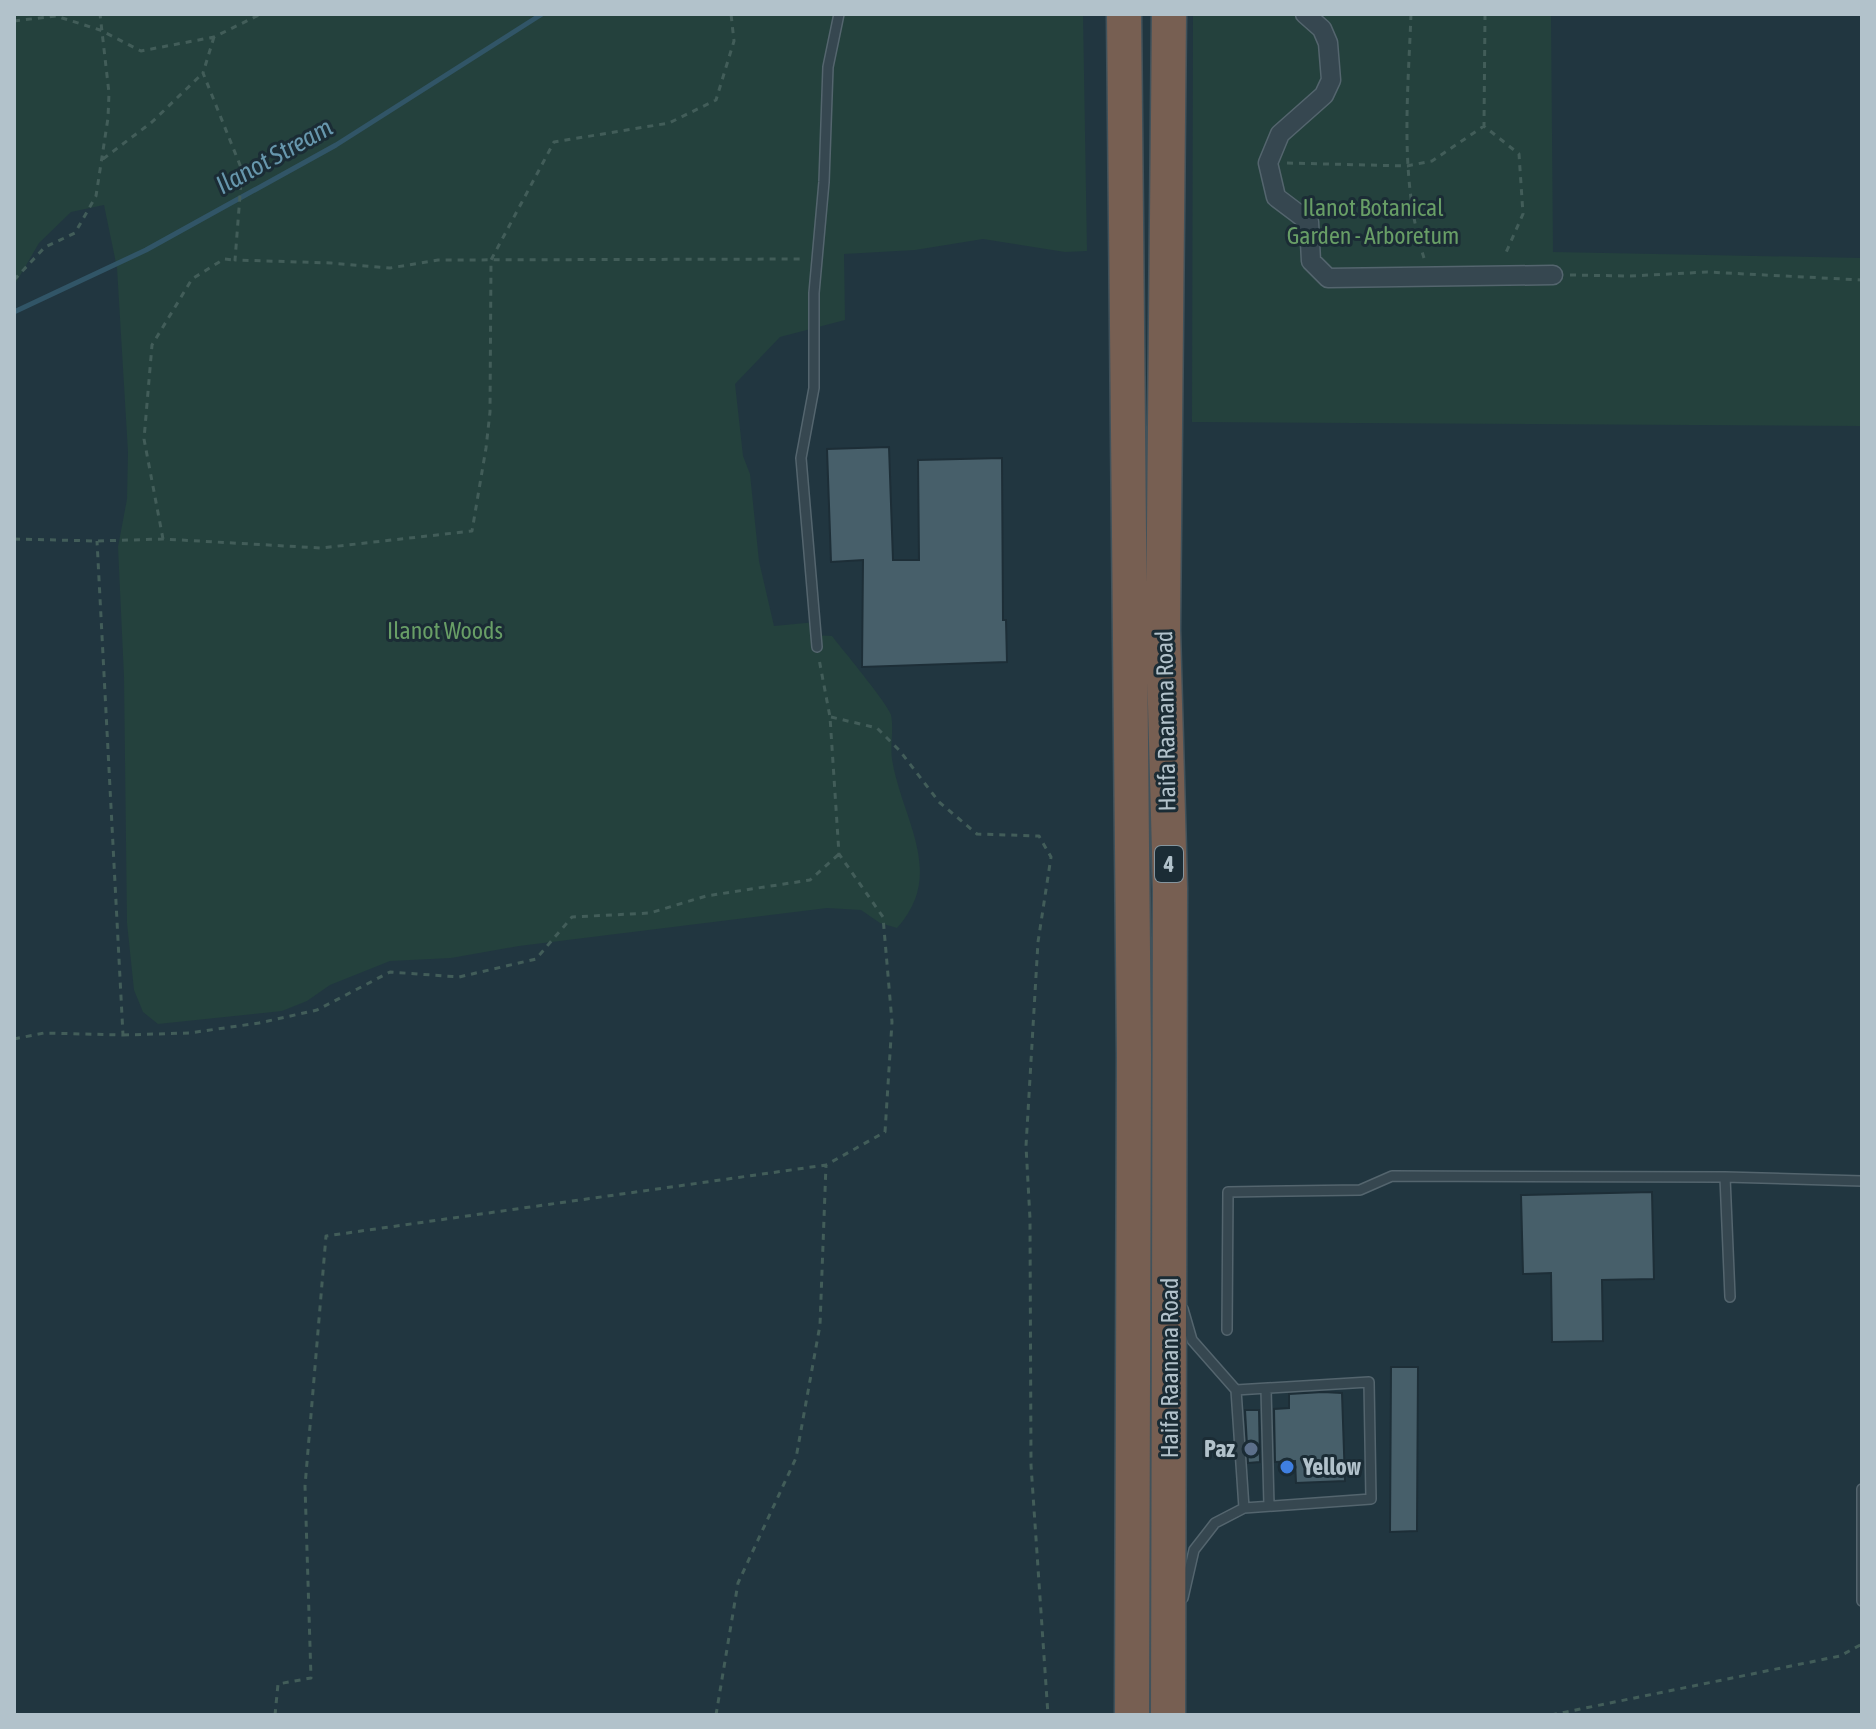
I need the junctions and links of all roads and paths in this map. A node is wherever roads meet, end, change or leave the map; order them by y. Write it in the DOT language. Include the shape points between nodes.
graph roads {
  1 [pos="100,14"];
  2 [pos="261,14"];
  3 [pos="731,14"];
  4 [pos="839,14"];
  5 [pos="1124,14"];
  6 [pos="1169,14"];
  7 [pos="1305,14"];
  8 [pos="1411,14"];
  9 [pos="1485,14"];
  10 [pos="14,21"];
  11 [pos="100,30"];
  12 [pos="214,37"];
  13 [pos="203,73"];
  14 [pos="1484,126"];
  15 [pos="103,159"];
  16 [pos="1268,163"];
  17 [pos="1407,166"];
  18 [pos="817,259"];
  19 [pos="235,260"];
  20 [pos="491,260"];
  21 [pos="1553,275"];
  22 [pos="1496,276"];
  23 [pos="1430,277"];
  24 [pos="14,280"];
  25 [pos="1862,280"];
  26 [pos="14,539"];
  27 [pos="163,539"];
  28 [pos="97,541"];
  29 [pos="817,647"];
  30 [pos="830,717"];
  31 [pos="839,854"];
  32 [pos="123,1035"];
  33 [pos="14,1039"];
  34 [pos="826,1165"];
  35 [pos="1725,1177"];
  36 [pos="1862,1181"];
  37 [pos="1170,1267"];
  38 [pos="1730,1297"];
  39 [pos="1227,1330"];
  40 [pos="1266,1389"];
  41 [pos="1236,1390"];
  42 [pos="1862,1489"];
  43 [pos="1269,1506"];
  44 [pos="1244,1508"];
  45 [pos="1862,1601"];
  46 [pos="1862,1644"];
  47 [pos="1168,1668"];
  48 [pos="275,1715"];
  49 [pos="716,1715"];
  50 [pos="1048,1715"];
  51 [pos="1132,1715"];
  52 [pos="1168,1715"];
  53 [pos="1551,1715"];
  1 -- 11 [label="path"];
  2 -- 12 [label="path"];
  3 -- 20 [label="path" via="734,41 716,100 669,123 554,142"];
  4 -- 18 [label="lane" via="828,67"];
  5 -- 51 [label="highway, Haifa Raanana Road / 4" via="1134,1055"];
  6 -- 37 [label="highway, Haifa Raanana Road / 4" via="1163,630 1170,889"];
  7 -- 16 [label="street" via="1328,43 1331,80 1324,95 1280,134"];
  8 -- 17 [label="path"];
  9 -- 14 [label="path"];
  10 -- 11 [label="path" via="56,16"];
  11 -- 12 [label="path" via="141,51"];
  11 -- 15 [label="path" via="109,93"];
  12 -- 13 [label="path"];
  13 -- 15 [label="path"];
  13 -- 19 [label="path" via="242,170"];
  14 -- 17 [label="path" via="1432,161"];
  14 -- 22 [label="path" via="1519,154 1523,214"];
  15 -- 24 [label="path" via="96,196 75,233 45,247"];
  16 -- 17 [label="path"];
  16 -- 23 [label="street" via="1276,197 1309,222 1311,261 1328,278"];
  17 -- 23 [label="path" via="1417,238"];
  18 -- 20 [label="path"];
  18 -- 29 [label="lane" via="814,388 801,458"];
  19 -- 20 [label="path" via="390,268 438,260"];
  19 -- 27 [label="path" via="224,259 192,279 152,345 144,439"];
  20 -- 27 [label="path" via="490,412 472,531 321,548"];
  21 -- 22 [label="street"];
  21 -- 25 [label="path" via="1707,272"];
  22 -- 23 [label="street"];
  26 -- 28 [label="path"];
  27 -- 28 [label="path"];
  28 -- 32 [label="path"];
  29 -- 30 [label="path"];
  30 -- 31 [label="path"];
  30 -- 50 [label="path" via="877,728 939,802 977,834 1039,836 1051,857 1038,942 1026,1146 1031,1465"];
  31 -- 32 [label="path" via="810,880 706,896 650,913 572,917 536,959 459,977 390,972 317,1010 189,1033"];
  31 -- 34 [label="path" via="883,917 892,1022 885,1132"];
  32 -- 33 [label="path" via="44,1033"];
  34 -- 48 [label="path" via="326,1236 305,1486 311,1678 278,1684"];
  34 -- 49 [label="path" via="820,1325 796,1458 738,1583"];
  35 -- 36 [label="lane"];
  35 -- 38 [label="lane"];
  35 -- 39 [label="lane" via="1392,1176 1360,1190 1228,1192"];
  37 -- 41 [label="lane" via="1192,1340"];
  37 -- 47 [label="highway, Haifa Raanana Road / 4"];
  40 -- 41 [label="lane"];
  40 -- 43 [label="lane"];
  40 -- 43 [label="lane" via="1369,1382 1371,1499"];
  41 -- 44 [label="lane"];
  42 -- 45 [label="lane"];
  43 -- 44 [label="lane"];
  44 -- 47 [label="lane" via="1215,1523 1194,1550"];
  46 -- 53 [label="path" via="1840,1656"];
  47 -- 52 [label="highway, Haifa Raanana Road / 4"];
}
